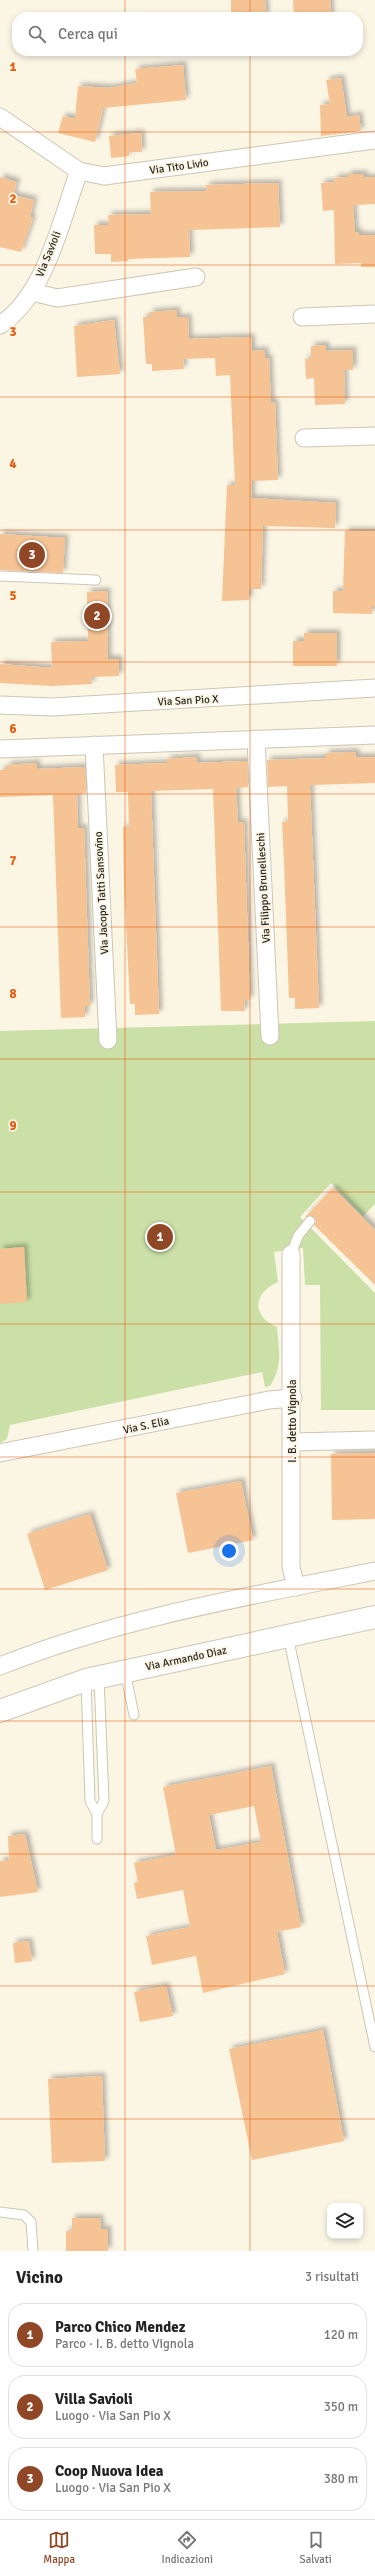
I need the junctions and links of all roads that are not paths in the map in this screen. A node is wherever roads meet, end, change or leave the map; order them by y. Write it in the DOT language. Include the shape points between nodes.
graph roads {
  1 [pos="0,117"];
  2 [pos="375,140"];
  3 [pos="79,171"];
  4 [pos="196,277"];
  5 [pos="32,292"];
  6 [pos="375,314"];
  7 [pos="302,317"];
  8 [pos="0,325"];
  9 [pos="375,436"];
  10 [pos="304,438"];
  11 [pos="0,576"];
  12 [pos="96,580"];
  13 [pos="375,688"];
  14 [pos="0,705"];
  15 [pos="375,735"];
  16 [pos="256,739"];
  17 [pos="94,745"];
  18 [pos="0,749"];
  19 [pos="270,1036"];
  20 [pos="108,1040"];
  21 [pos="310,1221"];
  22 [pos="291,1254"];
  23 [pos="292,1398"];
  24 [pos="375,1440"];
  25 [pos="292,1442"];
  26 [pos="0,1453"];
  27 [pos="375,1571"];
  28 [pos="296,1587"];
  29 [pos="375,1617"];
  30 [pos="288,1636"];
  31 [pos="0,1666"];
  32 [pos="125,1671"];
  33 [pos="93,1678"];
  34 [pos="0,1711"];
  35 [pos="134,1715"];
  36 [pos="97,1814"];
  37 [pos="97,1839"];
  38 [pos="375,2047"];
  39 [pos="0,2212"];
  40 [pos="33,2251"];
  1 -- 3 [label="street, Via Tito Livio"];
  2 -- 3 [label="street, Via Tito Livio" via="104,176"];
  3 -- 5 [label="street, Via Savioli" via="49,256"];
  4 -- 5 [label="street" via="57,298"];
  5 -- 8 [label="street, Via Savioli" via="19,309"];
  6 -- 7 [label="street"];
  9 -- 10 [label="street"];
  11 -- 12 [label="lane"];
  13 -- 14 [label="street, Via San Pio X" via="52,707"];
  15 -- 16 [label="street"];
  16 -- 17 [label="street"];
  16 -- 19 [label="street, Via Filippo Brunelleschi"];
  17 -- 18 [label="street"];
  17 -- 20 [label="street, Via Jacopo Tatti Sansovino"];
  21 -- 22 [label="lane" via="298,1236"];
  22 -- 23 [label="street, I. B. detto Vignola"];
  23 -- 25 [label="street, I. B. detto Vignola"];
  23 -- 26 [label="street, Via S. Elia" via="269,1400"];
  24 -- 25 [label="street"];
  25 -- 28 [label="street, I. B. detto Vignola" via="291,1567"];
  27 -- 28 [label="street"];
  28 -- 31 [label="street" via="137,1623"];
  29 -- 30 [label="street, Via Armando Diaz"];
  30 -- 32 [label="street, Via Armando Diaz"];
  30 -- 38 [label="lane"];
  32 -- 33 [label="street, Via Armando Diaz"];
  32 -- 35 [label="lane"];
  33 -- 34 [label="street, Via Armando Diaz"];
  33 -- 36 [label="lane" via="90,1801"];
  33 -- 36 [label="lane" via="104,1801"];
  36 -- 37 [label="lane"];
  39 -- 40 [label="lane" via="24,2215 31,2222"];
}
